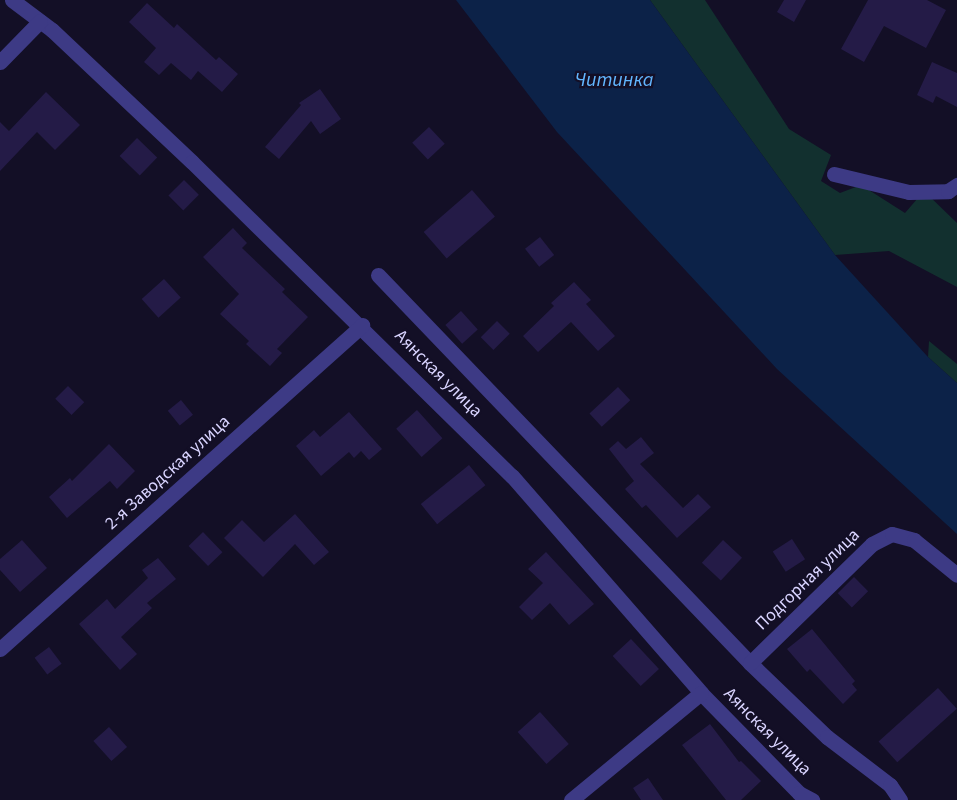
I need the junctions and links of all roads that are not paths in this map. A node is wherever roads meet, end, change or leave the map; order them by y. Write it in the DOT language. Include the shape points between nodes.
graph roads {
  1 [pos="12,0"];
  2 [pos="40,21"];
  3 [pos="0,62"];
  4 [pos="834,174"];
  5 [pos="957,185"];
  6 [pos="378,275"];
  7 [pos="362,325"];
  8 [pos="957,575"];
  9 [pos="0,650"];
  10 [pos="750,663"];
  11 [pos="701,693"];
  12 [pos="571,800"];
  13 [pos="812,800"];
  14 [pos="900,800"];
  1 -- 2 [label="street, Аянская улица"];
  2 -- 3 [label="street"];
  2 -- 7 [label="street, Аянская улица"];
  4 -- 5 [label="street" via="909,192 948,191"];
  6 -- 10 [label="street"];
  7 -- 9 [label="street, 2-я Заводская улица"];
  7 -- 11 [label="street, Аянская улица" via="512,476"];
  8 -- 10 [label="street, Подгорная улица" via="914,540 892,534 872,544"];
  10 -- 14 [label="street" via="827,737 890,784"];
  11 -- 12 [label="street"];
  11 -- 13 [label="street, Аянская улица" via="799,793"];
}
